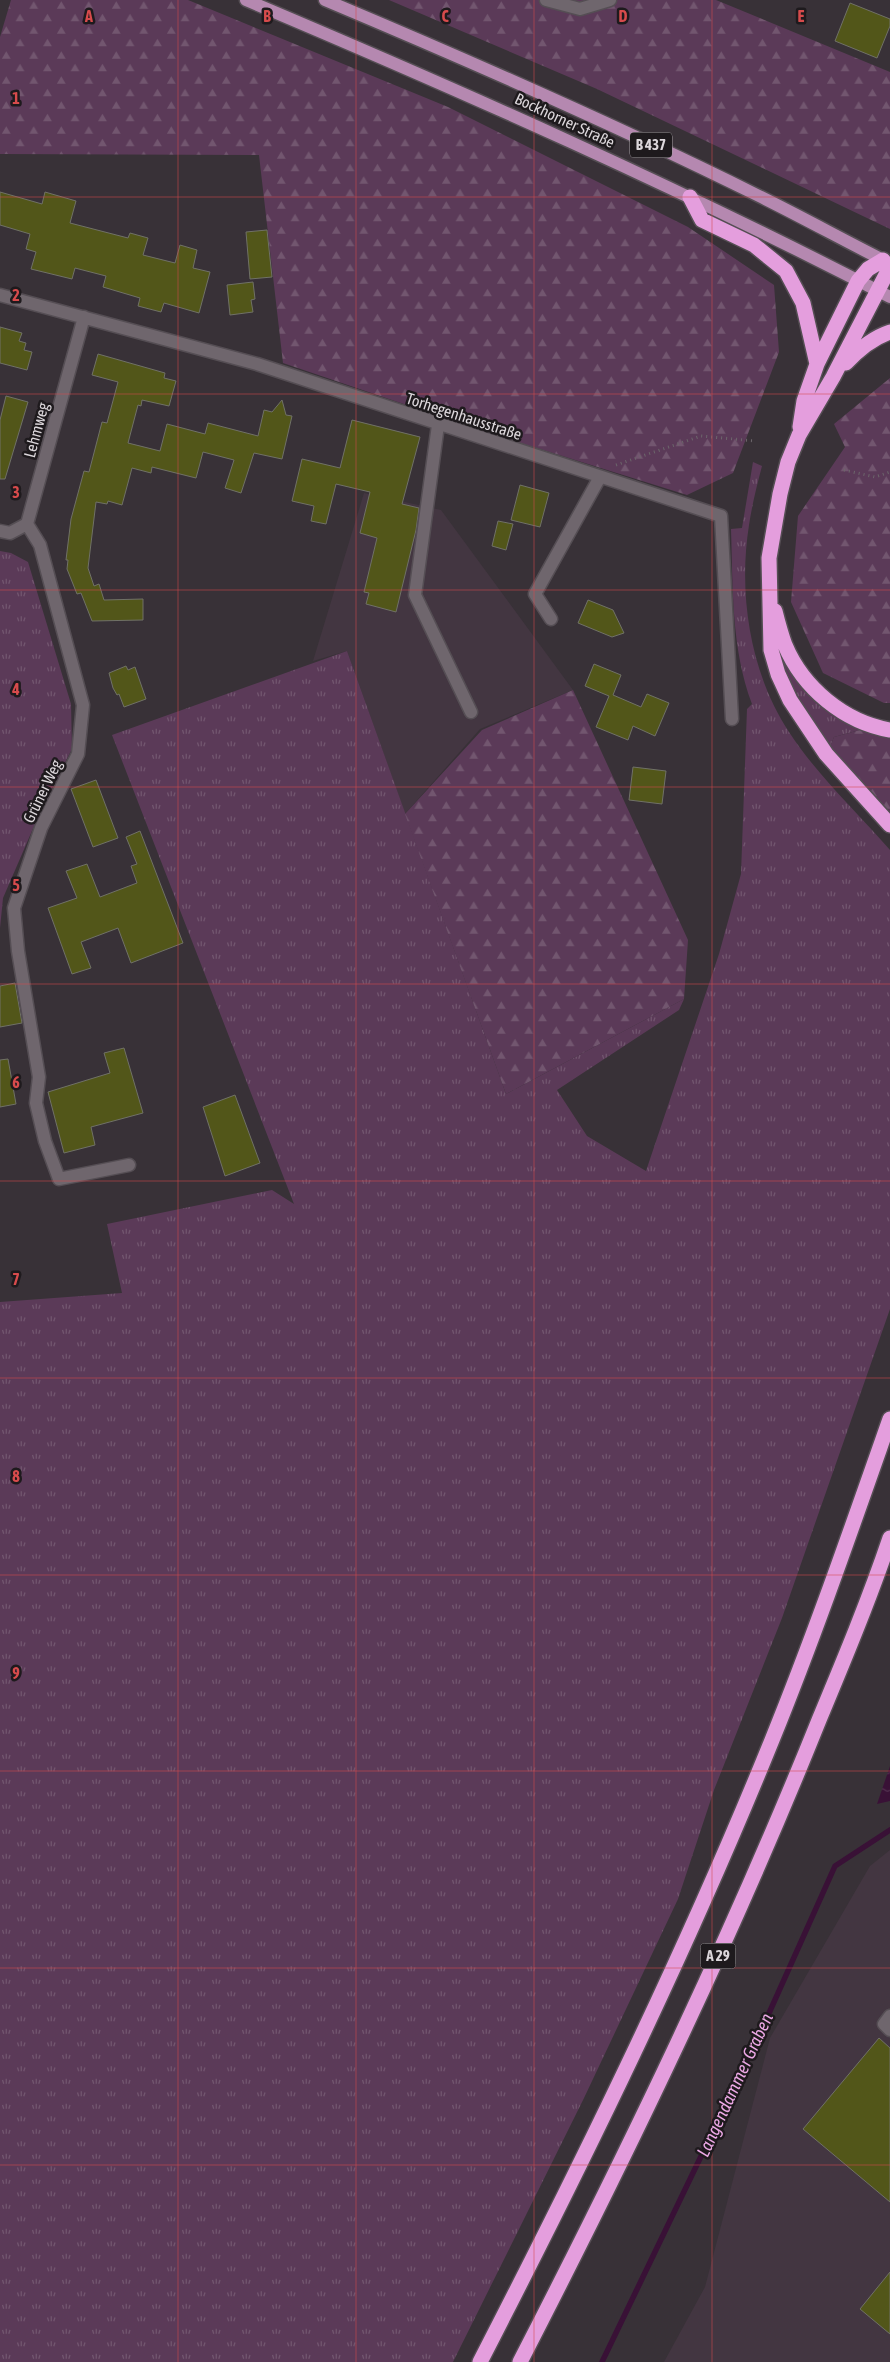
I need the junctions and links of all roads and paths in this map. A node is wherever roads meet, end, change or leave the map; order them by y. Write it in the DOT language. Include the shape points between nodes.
graph roads {
  1 [pos="246,0"];
  2 [pos="325,0"];
  3 [pos="546,0"];
  4 [pos="610,0"];
  5 [pos="690,197"];
  6 [pos="888,263"];
  7 [pos="858,281"];
  8 [pos="884,294"];
  9 [pos="0,295"];
  10 [pos="84,317"];
  11 [pos="890,332"];
  12 [pos="817,364"];
  13 [pos="833,377"];
  14 [pos="438,425"];
  15 [pos="798,434"];
  16 [pos="755,442"];
  17 [pos="640,456"];
  18 [pos="844,470"];
  19 [pos="890,472"];
  20 [pos="600,478"];
  21 [pos="27,524"];
  22 [pos="0,531"];
  23 [pos="769,595"];
  24 [pos="552,619"];
  25 [pos="471,712"];
  26 [pos="732,719"];
  27 [pos="890,730"];
  28 [pos="890,825"];
  29 [pos="129,1165"];
  30 [pos="890,1419"];
  31 [pos="890,1538"];
  32 [pos="890,2016"];
  33 [pos="890,2030"];
  34 [pos="480,2362"];
  35 [pos="520,2362"];
  1 -- 5 [label="main road, Bockhorner Straße / B 437" via="464,92"];
  2 -- 6 [label="main road, Bockhorner Straße / B 437" via="758,195"];
  3 -- 4 [label="street" via="580,9"];
  5 -- 7 [label="main road, Bockhorner Straße / B 437"];
  5 -- 12 [label="highway" via="702,220 754,245 786,271 803,303"];
  6 -- 7 [label="highway" via="868,268"];
  6 -- 8 [label="highway"];
  7 -- 8 [label="main road, Bockhorner Straße / B 437"];
  7 -- 12 [label="highway"];
  8 -- 13 [label="highway"];
  9 -- 10 [label="street, Torhegenhausstraße"];
  10 -- 14 [label="street, Torhegenhausstraße" via="257,364"];
  10 -- 21 [label="street, Lehmweg"];
  11 -- 13 [label="highway" via="879,335 861,348"];
  12 -- 15 [label="highway" via="804,401"];
  13 -- 15 [label="highway"];
  14 -- 20 [label="street, Torhegenhausstraße"];
  14 -- 25 [label="street" via="415,595"];
  15 -- 23 [label="highway" via="788,462 774,526 769,558"];
  16 -- 17 [label="path" via="701,436"];
  18 -- 19 [label="path" via="876,477"];
  20 -- 24 [label="street" via="536,594"];
  20 -- 26 [label="street, Torhegenhausstraße" via="720,516"];
  21 -- 22 [label="street" via="10,533"];
  21 -- 29 [label="street, Grüner Weg" via="40,545 83,705 78,754 41,828 14,908 39,1077 36,1103 59,1179"];
  23 -- 27 [label="highway" via="786,646 813,686 841,712 861,723"];
  23 -- 28 [label="highway" via="771,650 790,700 826,754"];
  30 -- 34 [label="highway, A 29" via="822,1612 704,1899 657,2005"];
  31 -- 35 [label="highway, A 29" via="752,1882 622,2160"];
  32 -- 33 [label="street" via="884,2024"];
}
